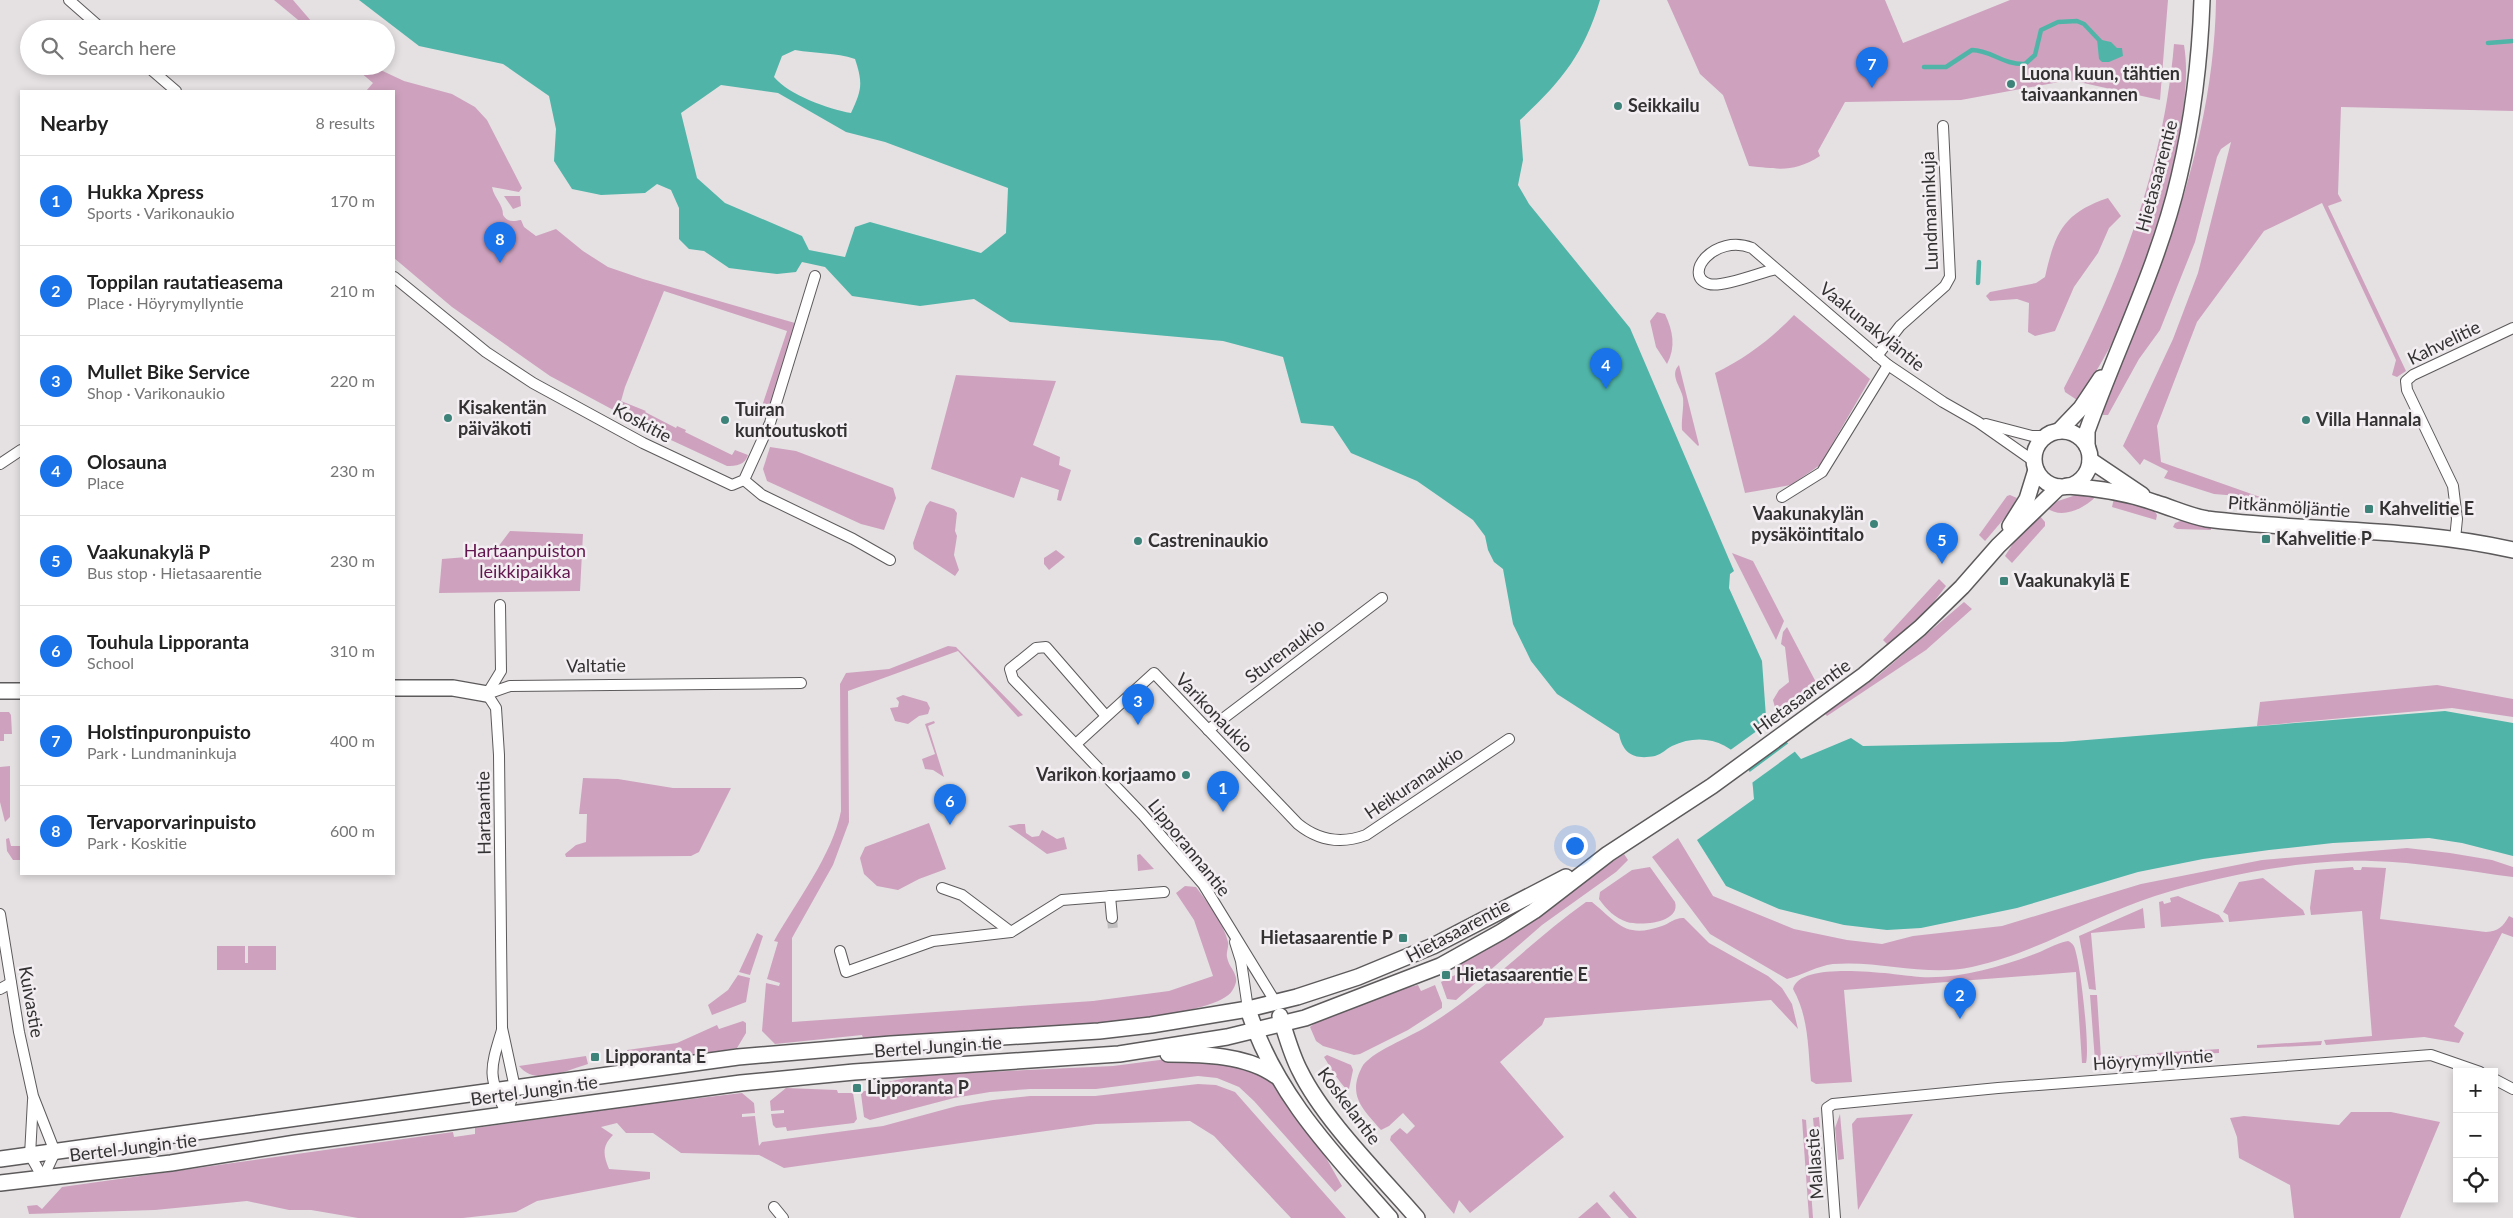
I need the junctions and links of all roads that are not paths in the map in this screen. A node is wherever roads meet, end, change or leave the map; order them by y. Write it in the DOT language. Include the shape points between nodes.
graph roads {
  1 [pos="68,0"];
  2 [pos="2202,0"];
  3 [pos="91,20"];
  4 [pos="157,75"];
  5 [pos="175,90"];
  6 [pos="1942,126"];
  7 [pos="1776,269"];
  8 [pos="815,276"];
  9 [pos="395,278"];
  10 [pos="2513,328"];
  11 [pos="2117,354"];
  12 [pos="1877,356"];
  13 [pos="1888,365"];
  14 [pos="1978,422"];
  15 [pos="2052,434"];
  16 [pos="20,451"];
  17 [pos="2088,453"];
  18 [pos="0,464"];
  19 [pos="2036,466"];
  20 [pos="744,480"];
  21 [pos="2063,487"];
  22 [pos="1782,497"];
  23 [pos="2154,502"];
  24 [pos="2455,538"];
  25 [pos="1998,546"];
  26 [pos="2513,550"];
  27 [pos="890,560"];
  28 [pos="1382,598"];
  29 [pos="500,605"];
  30 [pos="801,683"];
  31 [pos="395,688"];
  32 [pos="0,691"];
  33 [pos="20,691"];
  34 [pos="487,694"];
  35 [pos="1106,716"];
  36 [pos="1208,730"];
  37 [pos="1509,739"];
  38 [pos="1076,744"];
  39 [pos="1331,840"];
  40 [pos="1608,854"];
  41 [pos="942,888"];
  42 [pos="1164,892"];
  43 [pos="1110,896"];
  44 [pos="0,914"];
  45 [pos="1112,918"];
  46 [pos="1231,929"];
  47 [pos="1011,932"];
  48 [pos="840,951"];
  49 [pos="11,983"];
  50 [pos="0,989"];
  51 [pos="1276,1003"];
  52 [pos="1248,1009"];
  53 [pos="1283,1025"];
  54 [pos="502,1028"];
  55 [pos="1255,1031"];
  56 [pos="1119,1054"];
  57 [pos="2468,1068"];
  58 [pos="1278,1077"];
  59 [pos="2498,1081"];
  60 [pos="515,1088"];
  61 [pos="2513,1089"];
  62 [pos="495,1091"];
  63 [pos="33,1096"];
  64 [pos="1827,1108"];
  65 [pos="507,1114"];
  66 [pos="55,1152"];
  67 [pos="30,1156"];
  68 [pos="0,1159"];
  69 [pos="43,1178"];
  70 [pos="0,1183"];
  71 [pos="774,1207"];
  72 [pos="783,1218"];
  73 [pos="1390,1218"];
  74 [pos="1417,1218"];
  75 [pos="1835,1218"];
  1 -- 3 [label="street"];
  2 -- 11 [label="main road, Hietasaarentie" via="2199,67 2179,179"];
  4 -- 5 [label="street"];
  6 -- 12 [label="street, Lundmaninkuja" via="1950,277 1945,286 1900,326"];
  7 -- 7 [label="street, Vaakunakyläntie" via="1752,248 1728,244 1707,254 1699,263 1698,271 1702,280 1719,284"];
  7 -- 12 [label="street, Vaakunakyläntie"];
  8 -- 20 [label="street" via="770,424"];
  9 -- 20 [label="street, Koskitie" via="486,352 533,383 721,481 732,485"];
  10 -- 24 [label="street, Kahvelitie" via="2406,381 2407,390 2453,486 2457,519"];
  11 -- 15 [label="main road, Hietasaarentie" via="2081,408"];
  11 -- 17 [label="main road, Hietasaarentie" via="2088,431"];
  12 -- 13 [label="street, Vaakunakyläntie"];
  13 -- 14 [label="street, Vaakunakyläntie"];
  13 -- 22 [label="street" via="1822,472"];
  14 -- 15 [label="street, Vaakunakyläntie" via="2032,436"];
  14 -- 19 [label="street, Vaakunakyläntie"];
  15 -- 17 [label="main road" via="2078,436"];
  15 -- 19 [label="main road" via="2037,448"];
  16 -- 18 [label="street"];
  17 -- 21 [label="main road" via="2089,467 2080,480"];
  17 -- 23 [label="main road, Pitkänmöljäntie"];
  19 -- 21 [label="main road" via="2046,481"];
  19 -- 25 [label="main road, Hietasaarentie" via="2027,499"];
  20 -- 27 [label="street" via="762,495"];
  21 -- 23 [label="main road, Pitkänmöljäntie" via="2090,487"];
  21 -- 25 [label="main road, Hietasaarentie"];
  23 -- 24 [label="main road, Pitkänmöljäntie" via="2196,517 2269,527"];
  24 -- 26 [label="main road, Pitkänmöljäntie"];
  25 -- 40 [label="main road, Hietasaarentie" via="1920,628 1864,675 1712,786"];
  28 -- 36 [label="street, Sturenaukio"];
  29 -- 34 [label="street" via="501,671"];
  30 -- 34 [label="street, Valtatie" via="510,686"];
  31 -- 34 [label="main road, Valtatie" via="453,688"];
  32 -- 33 [label="main road"];
  34 -- 54 [label="street, Hartaantie" via="496,708 499,755"];
  35 -- 36 [label="street, Varikonaukio" via="1154,673"];
  35 -- 38 [label="street, Varikonaukio"];
  35 -- 38 [label="street, Lipporannantie" via="1046,647 1036,648 1020,658 1010,669 1013,679"];
  36 -- 39 [label="street, Varikonaukio" via="1298,824 1314,835"];
  37 -- 39 [label="street, Heikuranaukio" via="1366,834 1349,840"];
  38 -- 46 [label="street, Lipporannantie" via="1203,884"];
  40 -- 51 [label="main road, Hietasaarentie" via="1433,946 1358,977"];
  40 -- 53 [label="main road, Hietasaarentie" via="1534,911 1440,966 1363,998"];
  41 -- 47 [label="street" via="962,895"];
  42 -- 43 [label="street"];
  43 -- 45 [label="street"];
  43 -- 47 [label="street" via="1062,900"];
  44 -- 49 [label="street, Kuivastie"];
  46 -- 51 [label="street, Lipporannantie"];
  46 -- 52 [label="street, Lipporannantie" via="1241,961"];
  47 -- 48 [label="street" via="933,940 846,972"];
  49 -- 50 [label="street"];
  49 -- 63 [label="street, Kuivastie"];
  51 -- 52 [label="main road, Bertel Jungin tie"];
  51 -- 53 [label="main road, Koskelantie"];
  52 -- 55 [label="main road"];
  52 -- 60 [label="main road, Bertel Jungin tie" via="1099,1031 738,1056"];
  53 -- 55 [label="main road, Bertel Jungin tie"];
  53 -- 74 [label="main road, Koskelantie" via="1299,1070 1310,1089"];
  54 -- 60 [label="street, Hartaantie"];
  54 -- 62 [label="street, Hartaantie" via="492,1063"];
  55 -- 56 [label="main road, Bertel Jungin tie"];
  55 -- 58 [label="main road"];
  56 -- 58 [label="main road" via="1219,1057 1265,1068"];
  56 -- 65 [label="main road, Bertel Jungin tie" via="741,1082"];
  57 -- 64 [label="street, Höyrymyllyntie" via="2431,1055 1941,1093 1833,1104"];
  58 -- 73 [label="main road" via="1303,1117"];
  59 -- 61 [label="street"];
  60 -- 62 [label="main road, Bertel Jungin tie"];
  60 -- 65 [label="street, Hartaantie"];
  62 -- 65 [label="street, Hartaantie"];
  62 -- 66 [label="main road, Bertel Jungin tie"];
  63 -- 66 [label="street, Kuivastie"];
  63 -- 67 [label="street, Kuivastie"];
  64 -- 75 [label="street, Mallastie"];
  65 -- 69 [label="main road, Bertel Jungin tie" via="171,1163"];
  66 -- 67 [label="main road, Bertel Jungin tie"];
  66 -- 69 [label="street"];
  67 -- 68 [label="main road, Bertel Jungin tie"];
  67 -- 69 [label="street"];
  69 -- 70 [label="main road, Bertel Jungin tie"];
  71 -- 72 [label="street"];
}
